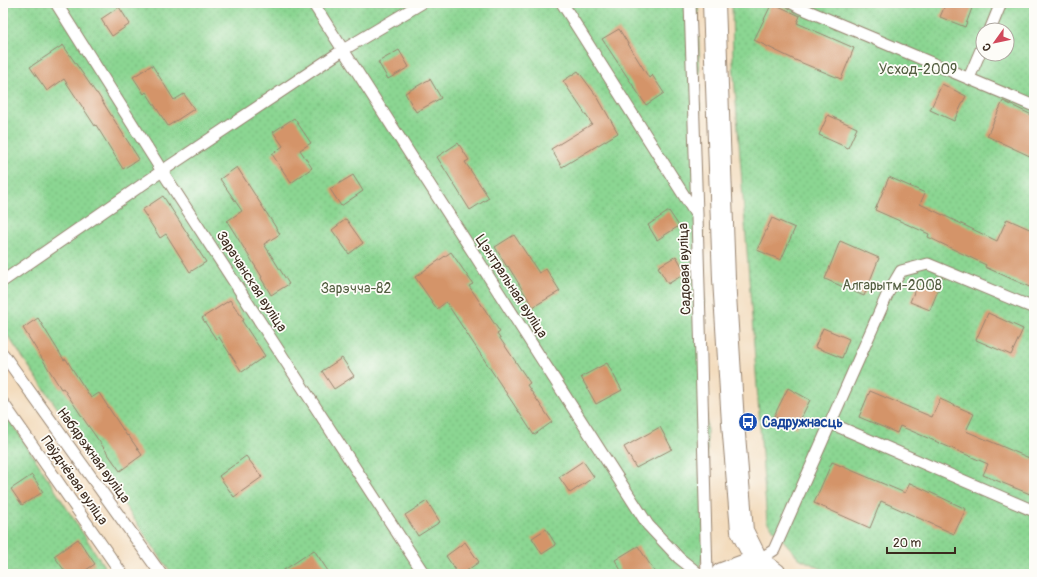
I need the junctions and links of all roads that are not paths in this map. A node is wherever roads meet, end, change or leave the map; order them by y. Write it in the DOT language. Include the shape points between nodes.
graph roads {
  1 [pos="56,3"];
  2 [pos="313,3"];
  3 [pos="422,3"];
  4 [pos="562,3"];
  5 [pos="690,3"];
  6 [pos="714,3"];
  7 [pos="792,3"];
  8 [pos="1001,3"];
  9 [pos="993,22"];
  10 [pos="343,50"];
  11 [pos="976,62"];
  12 [pos="969,78"];
  13 [pos="1034,106"];
  14 [pos="162,171"];
  15 [pos="697,216"];
  16 [pos="3,281"];
  17 [pos="1034,308"];
  18 [pos="3,354"];
  19 [pos="3,403"];
  20 [pos="830,423"];
  21 [pos="1034,511"];
  22 [pos="757,561"];
  23 [pos="122,574"];
  24 [pos="161,574"];
  25 [pos="424,574"];
  26 [pos="699,574"];
  27 [pos="707,574"];
  28 [pos="722,574"];
  29 [pos="776,574"];
  1 -- 14 [label="lane, Зарачанская вуліца"];
  2 -- 10 [label="lane, Цэнтральная вуліца"];
  3 -- 10 [label="lane"];
  4 -- 15 [label="lane, Садовая вуліца"];
  5 -- 15 [label="lane"];
  6 -- 22 [label="street" via="724,279 733,423 742,531"];
  7 -- 12 [label="lane"];
  8 -- 9 [label="lane"];
  10 -- 14 [label="lane"];
  10 -- 26 [label="lane, Цэнтральная вуліца" via="648,525 679,558"];
  11 -- 12 [label="lane"];
  12 -- 13 [label="lane"];
  14 -- 16 [label="lane"];
  14 -- 25 [label="lane, Зарачанская вуліца"];
  15 -- 27 [label="lane, Садовая вуліца"];
  17 -- 20 [label="lane" via="928,264 901,271 888,293"];
  18 -- 24 [label="lane, Набярэжная вуліца"];
  19 -- 23 [label="lane, Паўднёвая вуліца"];
  20 -- 21 [label="lane"];
  20 -- 22 [label="lane" via="774,550"];
  22 -- 28 [label="street"];
  22 -- 29 [label="street"];
}
